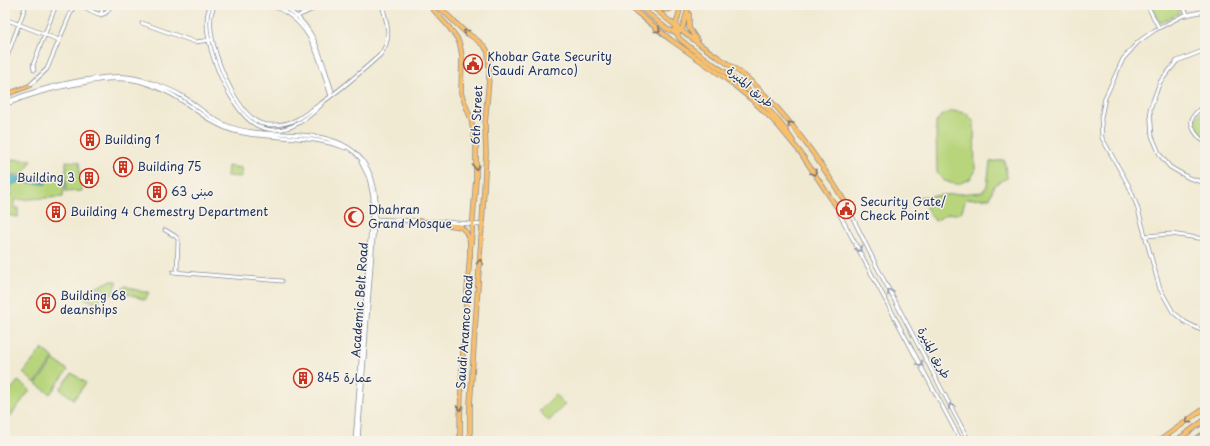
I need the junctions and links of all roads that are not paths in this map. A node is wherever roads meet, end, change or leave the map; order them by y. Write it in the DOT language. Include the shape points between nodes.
graph roads {
  1 [pos="26,5"];
  2 [pos="56,5"];
  3 [pos="74,5"];
  4 [pos="103,5"];
  5 [pos="110,5"];
  6 [pos="211,5"];
  7 [pos="215,5"];
  8 [pos="270,5"];
  9 [pos="280,5"];
  10 [pos="322,5"];
  11 [pos="382,5"];
  12 [pos="429,5"];
  13 [pos="437,5"];
  14 [pos="628,5"];
  15 [pos="638,5"];
  16 [pos="650,5"];
  17 [pos="676,5"];
  18 [pos="681,5"];
  19 [pos="690,5"];
  20 [pos="1147,5"];
  21 [pos="1182,5"];
  22 [pos="83,6"];
  23 [pos="1205,11"];
  24 [pos="101,15"];
  25 [pos="1188,15"];
  26 [pos="296,17"];
  27 [pos="5,19"];
  28 [pos="142,22"];
  29 [pos="19,24"];
  30 [pos="675,26"];
  31 [pos="1159,28"];
  32 [pos="682,30"];
  33 [pos="676,33"];
  34 [pos="45,34"];
  35 [pos="59,40"];
  36 [pos="211,40"];
  37 [pos="703,46"];
  38 [pos="1205,50"];
  39 [pos="5,60"];
  40 [pos="34,70"];
  41 [pos="29,86"];
  42 [pos="5,95"];
  43 [pos="332,95"];
  44 [pos="325,101"];
  45 [pos="5,104"];
  46 [pos="1205,107"];
  47 [pos="1205,142"];
  48 [pos="800,152"];
  49 [pos="1205,182"];
  50 [pos="844,202"];
  51 [pos="836,206"];
  52 [pos="849,210"];
  53 [pos="840,215"];
  54 [pos="373,219"];
  55 [pos="419,221"];
  56 [pos="473,225"];
  57 [pos="482,225"];
  58 [pos="165,230"];
  59 [pos="1145,236"];
  60 [pos="1205,239"];
  61 [pos="470,243"];
  62 [pos="470,258"];
  63 [pos="173,272"];
  64 [pos="177,272"];
  65 [pos="282,281"];
  66 [pos="1205,331"];
  67 [pos="1205,408"];
  68 [pos="1205,420"];
  69 [pos="1205,434"];
  70 [pos="357,441"];
  71 [pos="460,441"];
  72 [pos="470,441"];
  73 [pos="961,441"];
  74 [pos="969,441"];
  75 [pos="1159,441"];
  76 [pos="1176,441"];
  77 [pos="1194,441"];
  1 -- 29 [label="street"];
  2 -- 34 [label="street"];
  3 -- 35 [label="street"];
  4 -- 24 [label="street"];
  5 -- 24 [label="street" via="108,12"];
  6 -- 36 [label="street" via="206,17"];
  7 -- 36 [label="street" via="210,18"];
  8 -- 26 [label="street"];
  9 -- 26 [label="street"];
  10 -- 26 [label="street"];
  11 -- 43 [label="street" via="388,30 386,46 380,55"];
  12 -- 56 [label="main road, 6th Street, one-way" via="448,26 460,46 461,93 471,119 476,147"];
  57 -- 13 [label="main road, 6th Street, one-way" via="488,52"];
  14 -- 48 [label="main road, طريق المنيرة, one-way" via="751,99 776,123"];
  15 -- 33 [label="main road" via="667,29"];
  16 -- 17 [label="main road" via="663,10"];
  16 -- 30 [label="main road, طريق المنيرة"];
  18 -- 30 [label="main road"];
  19 -- 32 [label="main road"];
  19 -- 37 [label="main road" via="689,28"];
  20 -- 31 [label="street"];
  21 -- 25 [label="street"];
  22 -- 24 [label="street"];
  23 -- 25 [label="street"];
  25 -- 31 [label="street"];
  26 -- 43 [label="street" via="306,24 314,38"];
  27 -- 29 [label="street"];
  28 -- 36 [label="street" via="193,41"];
  29 -- 34 [label="street"];
  29 -- 39 [label="street"];
  30 -- 32 [label="main road, طريق المنيرة"];
  30 -- 33 [label="main road"];
  31 -- 59 [label="street" via="1138,42 1123,58 1105,98 1100,118 1102,138 1129,186"];
  32 -- 33 [label="main road"];
  32 -- 37 [label="main road, طريق المنيرة"];
  33 -- 48 [label="main road" via="682,41 762,103 788,133"];
  34 -- 35 [label="street"];
  34 -- 40 [label="street" via="33,65"];
  35 -- 41 [label="street" via="47,70"];
  36 -- 44 [label="street" via="229,86 256,122 271,125 292,122"];
  36 -- 44 [label="street" via="222,81 238,108 252,123 260,127 282,129 299,123 313,114"];
  50 -- 37 [label="main road, طريق المنيرة, one-way" via="832,180 777,108 756,85"];
  38 -- 49 [label="street" via="1178,61 1160,82 1150,109 1152,136 1160,155 1170,167 1188,178"];
  41 -- 42 [label="main road"];
  43 -- 44 [label="street"];
  45 -- 54 [label="street, Academic Belt Road" via="46,87 107,77 128,77 150,82 180,95 229,126 255,132 325,138 347,147 358,155 372,177 376,199"];
  46 -- 47 [label="street" via="1192,118 1191,124 1196,134"];
  48 -- 51 [label="main road, طريق المنيرة, one-way"];
  74 -- 52 [label="street, طريق المنيرة, one-way"];
  53 -- 73 [label="street, طريق المنيرة, one-way"];
  54 -- 55 [label="street"];
  54 -- 70 [label="street, Academic Belt Road"];
  55 -- 56 [label="street"];
  55 -- 61 [label="main road" via="462,227 469,236"];
  56 -- 57 [label="street"];
  56 -- 62 [label="main road, 6th Street"];
  72 -- 57 [label="main road, Saudi Aramco Road, one-way" via="471,382"];
  58 -- 64 [label="street" via="178,239"];
  59 -- 60 [label="street" via="1171,234"];
  59 -- 66 [label="street" via="1160,289 1173,312 1185,322"];
  61 -- 62 [label="highway"];
  62 -- 71 [label="main road, Saudi Aramco Road, one-way" via="463,343"];
  63 -- 64 [label="street"];
  64 -- 65 [label="street"];
  67 -- 75 [label="main road, one-way"];
  68 -- 76 [label="highway"];
  69 -- 77 [label="highway"];
}
